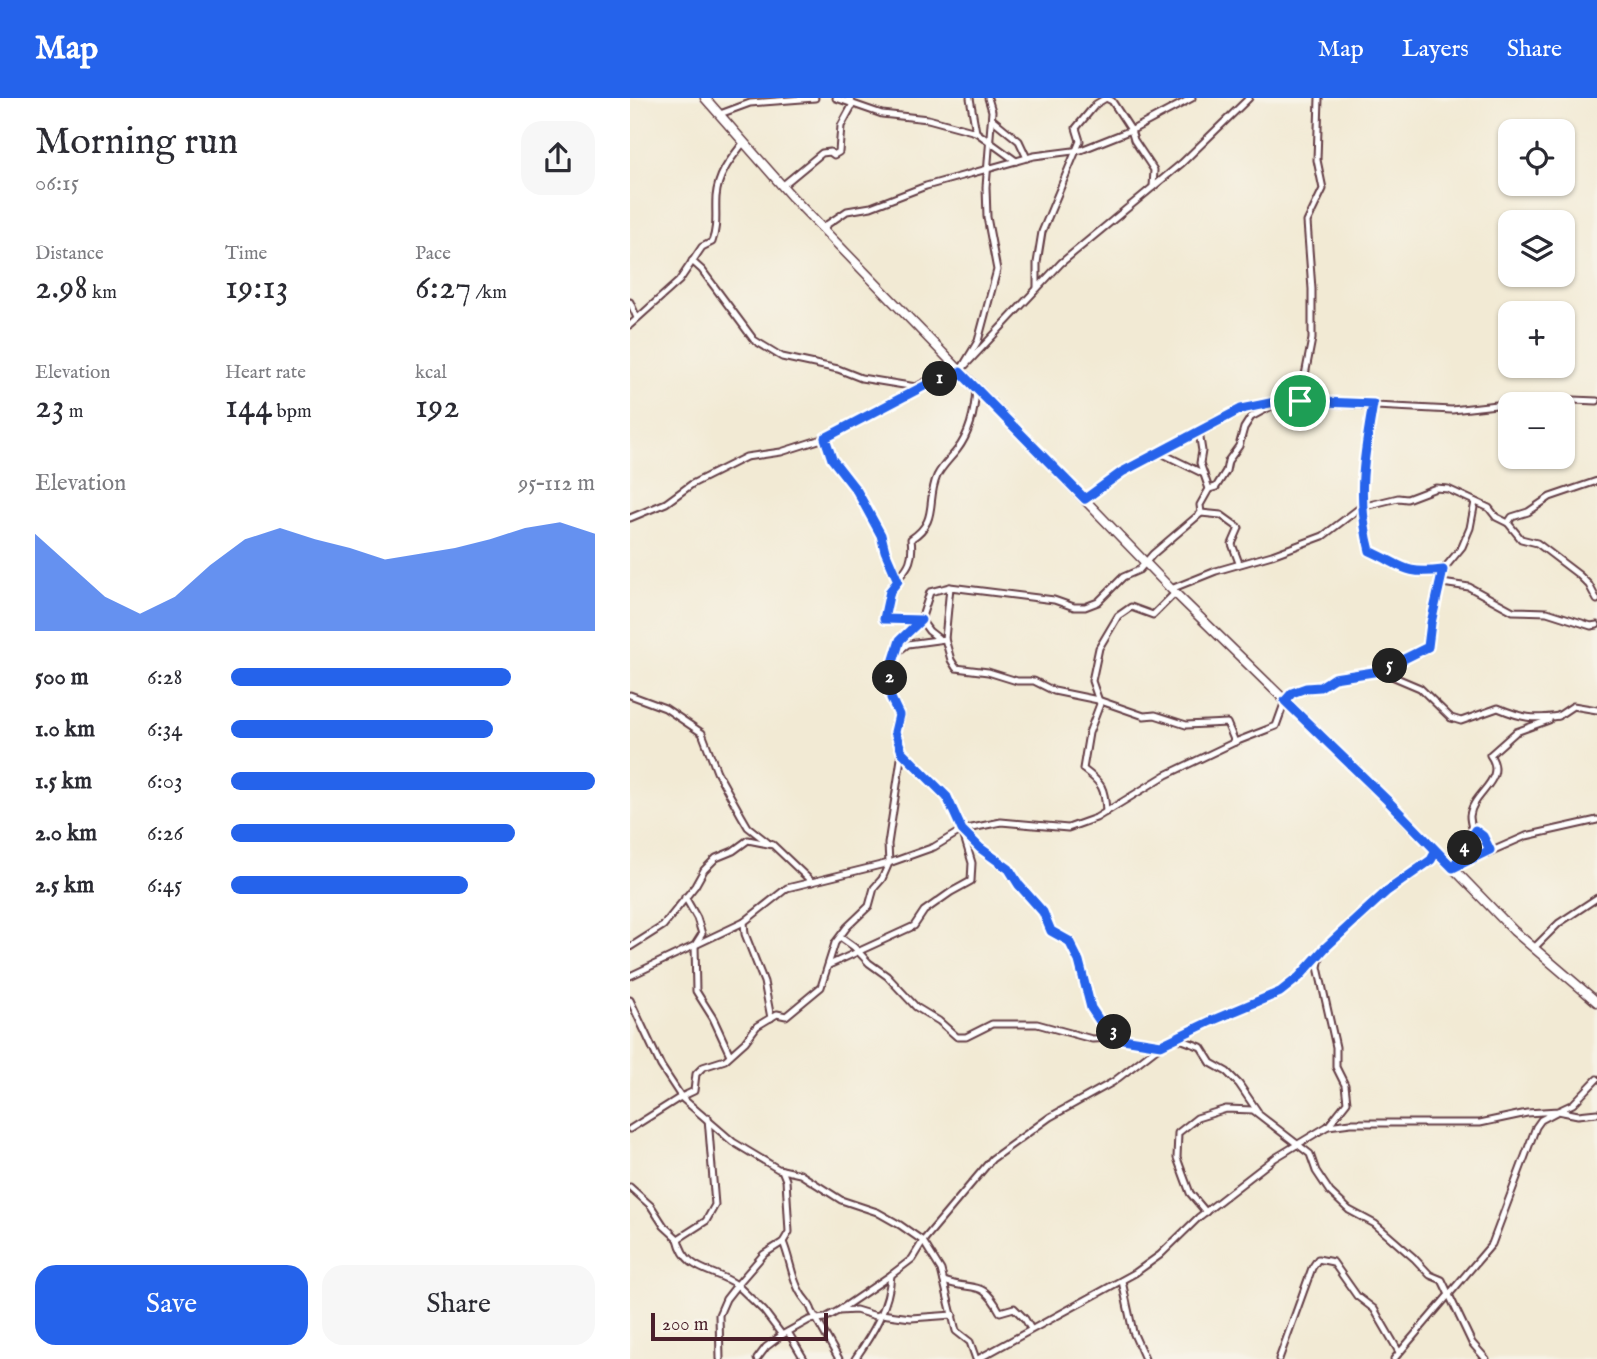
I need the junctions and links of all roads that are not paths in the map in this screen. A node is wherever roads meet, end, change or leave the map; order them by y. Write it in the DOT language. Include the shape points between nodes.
graph roads {
  1 [pos="705,98"];
  2 [pos="816,98"];
  3 [pos="836,98"];
  4 [pos="848,98"];
  5 [pos="970,98"];
  6 [pos="989,98"];
  7 [pos="1192,98"];
  8 [pos="1248,98"];
  9 [pos="1319,98"];
  10 [pos="853,104"];
  11 [pos="719,114"];
  12 [pos="992,119"];
  13 [pos="1131,130"];
  14 [pos="976,132"];
  15 [pos="744,142"];
  16 [pos="991,143"];
  17 [pos="1076,150"];
  18 [pos="1027,158"];
  19 [pos="1016,161"];
  20 [pos="989,169"];
  21 [pos="782,186"];
  22 [pos="1153,187"];
  23 [pos="822,228"];
  24 [pos="692,261"];
  25 [pos="1037,289"];
  26 [pos="630,302"];
  27 [pos="637,318"];
  28 [pos="630,325"];
  29 [pos="957,369"];
  30 [pos="976,388"];
  31 [pos="1280,401"];
  32 [pos="1300,401"];
  33 [pos="1597,401"];
  34 [pos="1373,404"];
  35 [pos="1199,432"];
  36 [pos="825,438"];
  37 [pos="1161,453"];
  38 [pos="1204,474"];
  39 [pos="1597,481"];
  40 [pos="1209,489"];
  41 [pos="1085,499"];
  42 [pos="1475,502"];
  43 [pos="1361,507"];
  44 [pos="1201,513"];
  45 [pos="630,518"];
  46 [pos="1508,523"];
  47 [pos="1146,562"];
  48 [pos="1239,563"];
  49 [pos="1443,570"];
  50 [pos="898,581"];
  51 [pos="1442,583"];
  52 [pos="950,587"];
  53 [pos="1173,591"];
  54 [pos="1597,600"];
  55 [pos="921,620"];
  56 [pos="1597,625"];
  57 [pos="942,638"];
  58 [pos="896,653"];
  59 [pos="1380,671"];
  60 [pos="630,695"];
  61 [pos="1098,700"];
  62 [pos="1285,701"];
  63 [pos="1597,710"];
  64 [pos="1559,716"];
  65 [pos="1235,742"];
  66 [pos="902,752"];
  67 [pos="1105,812"];
  68 [pos="1597,820"];
  69 [pos="962,830"];
  70 [pos="1475,830"];
  71 [pos="773,845"];
  72 [pos="1490,850"];
  73 [pos="1436,851"];
  74 [pos="889,863"];
  75 [pos="1453,868"];
  76 [pos="812,882"];
  77 [pos="685,897"];
  78 [pos="1597,898"];
  79 [pos="744,922"];
  80 [pos="840,937"];
  81 [pos="695,945"];
  82 [pos="630,947"];
  83 [pos="1534,948"];
  84 [pos="859,952"];
  85 [pos="1321,952"];
  86 [pos="829,965"];
  87 [pos="630,976"];
  88 [pos="630,1000"];
  89 [pos="1597,1002"];
  90 [pos="771,1017"];
  91 [pos="1177,1038"];
  92 [pos="1123,1039"];
  93 [pos="1161,1045"];
  94 [pos="730,1055"];
  95 [pos="1597,1079"];
  96 [pos="682,1098"];
  97 [pos="1558,1111"];
  98 [pos="1260,1114"];
  99 [pos="1597,1116"];
  100 [pos="708,1118"];
  101 [pos="1328,1126"];
  102 [pos="630,1129"];
  103 [pos="1299,1144"];
  104 [pos="782,1170"];
  105 [pos="630,1187"];
  106 [pos="1206,1212"];
  107 [pos="678,1239"];
  108 [pos="923,1241"];
  109 [pos="783,1242"];
  110 [pos="891,1275"];
  111 [pos="944,1281"];
  112 [pos="1122,1281"];
  113 [pos="737,1285"];
  114 [pos="1447,1295"];
  115 [pos="838,1311"];
  116 [pos="881,1314"];
  117 [pos="953,1315"];
  118 [pos="817,1319"];
  119 [pos="1031,1329"];
  120 [pos="785,1334"];
  121 [pos="1399,1352"];
  122 [pos="720,1359"];
  123 [pos="757,1359"];
  124 [pos="804,1359"];
  125 [pos="839,1359"];
  126 [pos="855,1359"];
  127 [pos="977,1359"];
  128 [pos="1145,1359"];
  129 [pos="1279,1359"];
  130 [pos="1394,1359"];
  131 [pos="1486,1359"];
  1 -- 11 [label="main road"];
  2 -- 11 [label="street" via="750,103"];
  3 -- 10 [label="street"];
  4 -- 10 [label="street"];
  5 -- 14 [label="street"];
  6 -- 12 [label="street"];
  7 -- 13 [label="street"];
  8 -- 22 [label="street"];
  9 -- 32 [label="street" via="1317,160 1323,189 1307,222 1312,339"];
  10 -- 14 [label="street"];
  10 -- 21 [label="street" via="841,126 839,152 822,153"];
  11 -- 15 [label="main road"];
  12 -- 16 [label="street"];
  12 -- 18 [label="street" via="1019,141"];
  13 -- 17 [label="street"];
  13 -- 17 [label="street" via="1106,99 1076,128 1080,141"];
  13 -- 22 [label="street" via="1154,170"];
  14 -- 16 [label="street"];
  15 -- 21 [label="main road"];
  15 -- 24 [label="street" via="721,173 712,242"];
  16 -- 19 [label="street"];
  16 -- 20 [label="street"];
  17 -- 18 [label="street"];
  17 -- 25 [label="street" via="1042,232"];
  18 -- 19 [label="street"];
  19 -- 20 [label="street"];
  20 -- 23 [label="street" via="847,211"];
  20 -- 29 [label="street" via="987,217 997,270 978,341"];
  21 -- 23 [label="main road"];
  22 -- 25 [label="street"];
  23 -- 29 [label="main road"];
  24 -- 27 [label="street" via="679,281"];
  24 -- 29 [label="street" via="754,340 782,357 916,387"];
  25 -- 29 [label="street"];
  26 -- 27 [label="street"];
  27 -- 28 [label="street"];
  29 -- 30 [label="main road"];
  29 -- 36 [label="street"];
  30 -- 41 [label="main road"];
  30 -- 50 [label="street" via="967,433 935,480 930,517 923,531 911,539 911,558"];
  31 -- 32 [label="street"];
  31 -- 35 [label="street" via="1241,409"];
  31 -- 40 [label="street" via="1251,417 1227,471 1216,487"];
  32 -- 34 [label="street"];
  33 -- 34 [label="street" via="1549,399 1452,410"];
  34 -- 43 [label="street"];
  35 -- 37 [label="street"];
  35 -- 38 [label="street"];
  36 -- 45 [label="street" via="746,457"];
  36 -- 50 [label="street" via="832,459 857,491 881,535"];
  37 -- 38 [label="street"];
  37 -- 41 [label="street" via="1122,472"];
  38 -- 40 [label="street"];
  39 -- 46 [label="street" via="1550,497"];
  40 -- 44 [label="street"];
  41 -- 47 [label="main road"];
  42 -- 43 [label="street" via="1436,488 1407,499"];
  42 -- 46 [label="street"];
  42 -- 49 [label="street" via="1471,528"];
  43 -- 48 [label="street" via="1323,536"];
  43 -- 49 [label="street" via="1370,551 1404,570"];
  44 -- 47 [label="street"];
  44 -- 48 [label="street" via="1221,516 1239,528 1232,544"];
  46 -- 54 [label="street" via="1521,540 1537,543 1579,575"];
  47 -- 52 [label="street" via="1086,607"];
  47 -- 53 [label="main road"];
  48 -- 53 [label="street"];
  49 -- 51 [label="street"];
  50 -- 55 [label="street" via="890,591 884,619"];
  51 -- 56 [label="street" via="1469,587 1513,611 1547,612"];
  51 -- 59 [label="street" via="1428,647"];
  52 -- 55 [label="street" via="930,593"];
  52 -- 57 [label="street"];
  53 -- 61 [label="street" via="1153,615 1131,607 1118,616 1099,648 1092,681"];
  53 -- 62 [label="main road"];
  55 -- 57 [label="street"];
  55 -- 58 [label="street" via="900,640"];
  57 -- 58 [label="street" via="908,644"];
  57 -- 61 [label="street" via="957,668 1034,681 1054,691"];
  58 -- 66 [label="street" via="890,672 891,698 899,715 895,732"];
  59 -- 62 [label="street" via="1334,678 1320,687 1292,693"];
  59 -- 64 [label="street" via="1420,688 1461,722 1498,708 1519,717"];
  60 -- 71 [label="street" via="665,708 702,733 717,772 748,827"];
  61 -- 65 [label="street" via="1186,725 1227,723"];
  61 -- 67 [label="street" via="1083,769 1101,783"];
  62 -- 65 [label="street" via="1276,726"];
  62 -- 73 [label="main road"];
  63 -- 64 [label="street" via="1573,706"];
  64 -- 70 [label="street" via="1516,732 1490,755 1494,779 1470,814"];
  65 -- 67 [label="street" via="1166,775"];
  66 -- 69 [label="street" via="947,797"];
  66 -- 74 [label="street" via="887,844"];
  67 -- 69 [label="street" via="1068,828 1001,822"];
  68 -- 72 [label="street" via="1526,836"];
  69 -- 74 [label="street" via="934,847"];
  69 -- 84 [label="street" via="972,863 971,881 924,911 914,926"];
  69 -- 92 [label="street" via="1009,869 1043,912 1051,931 1069,941 1091,1008 1103,1026"];
  70 -- 72 [label="street"];
  70 -- 75 [label="street"];
  71 -- 76 [label="street"];
  71 -- 77 [label="street" via="748,840 716,858"];
  72 -- 75 [label="street"];
  73 -- 75 [label="main road"];
  73 -- 85 [label="street"];
  74 -- 76 [label="street"];
  74 -- 80 [label="street" via="869,906"];
  75 -- 83 [label="main road"];
  76 -- 79 [label="street" via="787,888"];
  77 -- 81 [label="street" via="702,934"];
  77 -- 82 [label="street" via="663,926"];
  78 -- 83 [label="street" via="1559,923"];
  79 -- 81 [label="street"];
  79 -- 90 [label="street"];
  80 -- 84 [label="street"];
  80 -- 86 [label="street"];
  81 -- 87 [label="street"];
  81 -- 94 [label="street" via="696,990"];
  83 -- 89 [label="main road"];
  84 -- 86 [label="street"];
  84 -- 92 [label="street" via="916,1007 957,1037 992,1024 1037,1024 1092,1039"];
  85 -- 91 [label="street" via="1280,992"];
  85 -- 101 [label="street" via="1318,967 1347,1102"];
  86 -- 90 [label="street" via="821,987 786,1016"];
  88 -- 96 [label="street" via="661,1066"];
  90 -- 94 [label="street"];
  91 -- 93 [label="street"];
  91 -- 98 [label="street" via="1201,1047 1211,1063 1239,1084"];
  92 -- 93 [label="street"];
  93 -- 108 [label="street" via="1113,1082 1050,1117 992,1159"];
  94 -- 96 [label="street" via="703,1067 696,1074 694,1091"];
  95 -- 97 [label="street" via="1573,1104"];
  96 -- 100 [label="street"];
  96 -- 102 [label="street"];
  97 -- 99 [label="street"];
  97 -- 101 [label="street" via="1480,1123"];
  97 -- 114 [label="street" via="1536,1127 1492,1244"];
  98 -- 103 [label="street"];
  98 -- 106 [label="street" via="1226,1109 1197,1118 1178,1133 1177,1158 1190,1193"];
  100 -- 104 [label="street" via="733,1142"];
  100 -- 107 [label="street" via="715,1205 706,1221"];
  101 -- 103 [label="street"];
  103 -- 106 [label="street"];
  103 -- 114 [label="street" via="1310,1154 1329,1192 1442,1280"];
  104 -- 108 [label="street" via="800,1174 841,1200 877,1212"];
  104 -- 109 [label="street" via="789,1232"];
  105 -- 107 [label="street"];
  106 -- 112 [label="street" via="1160,1255"];
  107 -- 113 [label="street" via="681,1252 702,1271 725,1276"];
  108 -- 110 [label="street" via="912,1259"];
  108 -- 111 [label="street"];
  109 -- 113 [label="street" via="764,1254"];
  109 -- 118 [label="street" via="796,1286"];
  110 -- 115 [label="street"];
  110 -- 116 [label="street" via="890,1295"];
  111 -- 117 [label="street"];
  111 -- 119 [label="street" via="976,1286 988,1293 1000,1312 1014,1308"];
  112 -- 119 [label="street"];
  112 -- 128 [label="street" via="1133,1332"];
  113 -- 120 [label="street"];
  113 -- 122 [label="street" via="719,1314"];
  114 -- 121 [label="street"];
  114 -- 131 [label="street" via="1472,1343"];
  115 -- 116 [label="street"];
  115 -- 118 [label="street"];
  116 -- 117 [label="street" via="911,1318"];
  116 -- 126 [label="street"];
  117 -- 127 [label="street" via="956,1331 970,1342"];
  118 -- 120 [label="street"];
  118 -- 125 [label="street"];
  119 -- 127 [label="street"];
  120 -- 123 [label="street"];
  120 -- 124 [label="street"];
  121 -- 129 [label="street" via="1374,1309 1357,1296 1333,1262 1318,1259"];
  121 -- 130 [label="street"];
}
